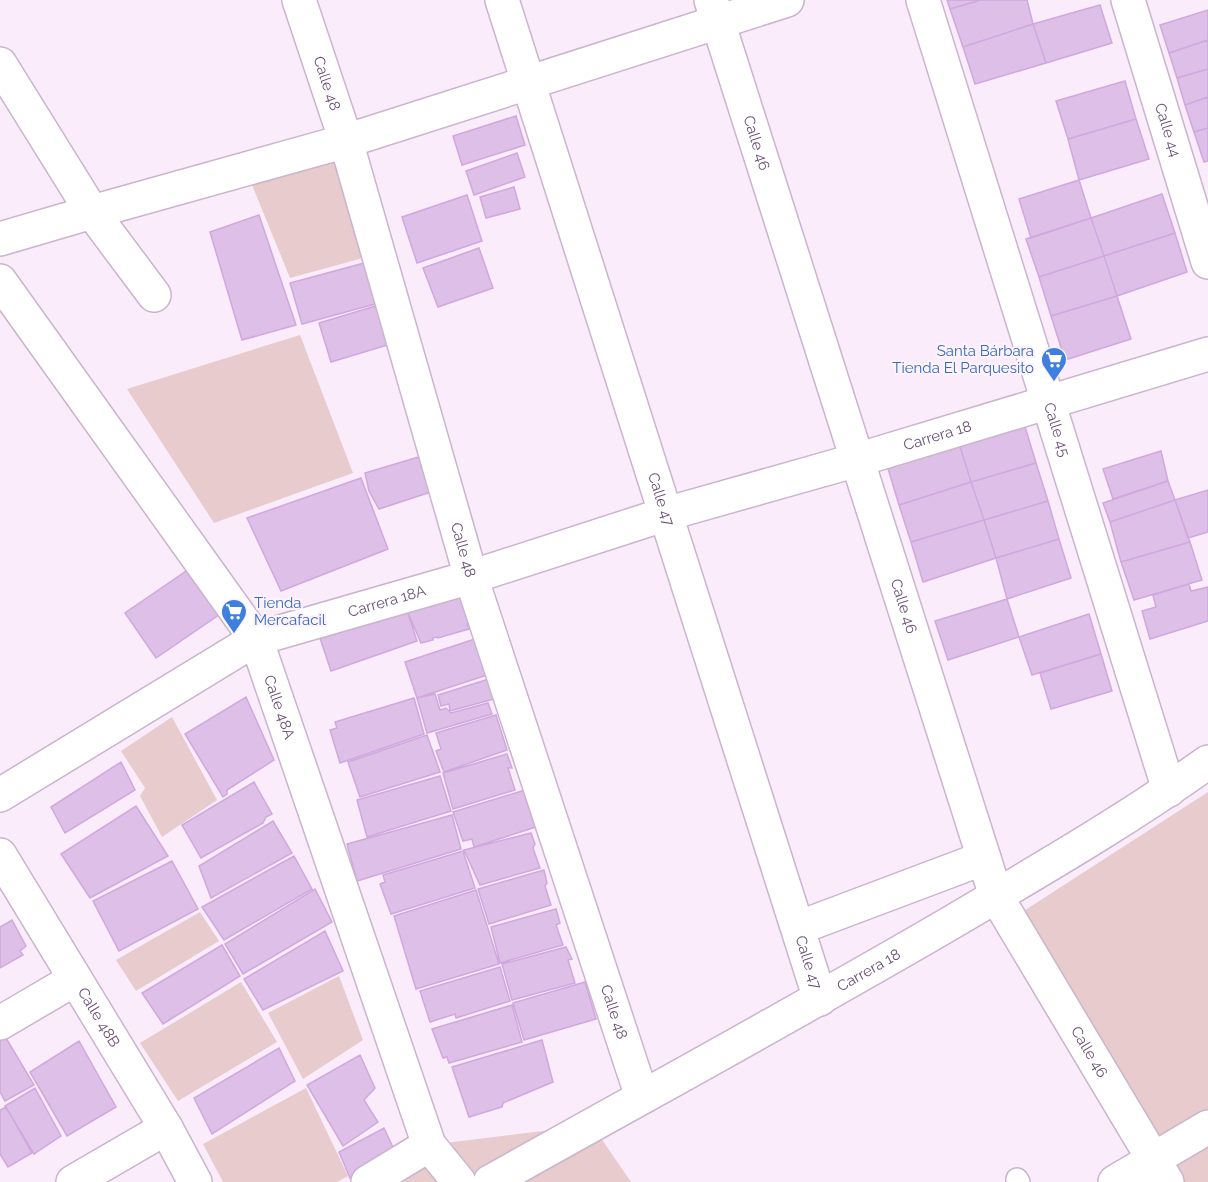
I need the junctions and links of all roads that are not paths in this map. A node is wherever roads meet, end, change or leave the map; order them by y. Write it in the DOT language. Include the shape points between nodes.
graph roads {
  1 [pos="299,0"];
  2 [pos="502,0"];
  3 [pos="787,0"];
  4 [pos="923,0"];
  5 [pos="1128,0"];
  6 [pos="715,11"];
  7 [pos="0,64"];
  8 [pos="528,83"];
  9 [pos="346,141"];
  10 [pos="92,212"];
  11 [pos="0,239"];
  12 [pos="1208,262"];
  13 [pos="0,281"];
  14 [pos="154,295"];
  15 [pos="1208,354"];
  16 [pos="1049,403"];
  17 [pos="857,460"];
  18 [pos="666,514"];
  19 [pos="471,577"];
  20 [pos="256,639"];
  21 [pos="1208,762"];
  22 [pos="1169,790"];
  23 [pos="0,795"];
  24 [pos="0,855"];
  25 [pos="984,858"];
  26 [pos="996,896"];
  27 [pos="798,928"];
  28 [pos="75,979"];
  29 [pos="820,999"];
  30 [pos="0,1023"];
  31 [pos="642,1097"];
  32 [pos="1208,1127"];
  33 [pos="166,1128"];
  34 [pos="429,1144"];
  35 [pos="1160,1171"];
  36 [pos="73,1182"];
  37 [pos="195,1182"];
  38 [pos="368,1182"];
  39 [pos="459,1182"];
  40 [pos="490,1182"];
  41 [pos="1115,1182"];
  1 -- 9 [label="street, Calle 48"];
  2 -- 8 [label="street, Calle 47"];
  3 -- 6 [label="street"];
  4 -- 16 [label="street, Calle 45"];
  5 -- 12 [label="street, Calle 44"];
  6 -- 8 [label="street"];
  6 -- 17 [label="street, Calle 46"];
  7 -- 10 [label="street"];
  8 -- 9 [label="street"];
  8 -- 18 [label="street, Calle 47"];
  9 -- 10 [label="street"];
  9 -- 19 [label="street, Calle 48"];
  10 -- 11 [label="street"];
  10 -- 14 [label="street"];
  13 -- 20 [label="street, Calle 48A"];
  15 -- 16 [label="street, Carrera 18"];
  16 -- 17 [label="street, Carrera 18"];
  16 -- 22 [label="street, Calle 45"];
  17 -- 18 [label="street, Carrera 18"];
  17 -- 25 [label="street, Calle 46"];
  18 -- 19 [label="street, Carrera 18A"];
  18 -- 27 [label="street, Calle 47"];
  19 -- 20 [label="street, Carrera 18A"];
  19 -- 31 [label="street, Calle 48"];
  20 -- 23 [label="street, Carrera 18A"];
  20 -- 34 [label="street, Calle 48A"];
  21 -- 22 [label="street, Carrera 18"];
  22 -- 26 [label="street, Carrera 18"];
  24 -- 28 [label="street, Calle 48B"];
  25 -- 26 [label="street, Calle 46"];
  25 -- 27 [label="street"];
  26 -- 29 [label="street, Carrera 18"];
  26 -- 35 [label="street, Calle 46"];
  27 -- 29 [label="street, Calle 47"];
  28 -- 30 [label="street"];
  28 -- 33 [label="street, Calle 48B"];
  29 -- 31 [label="street, Carrera 18"];
  31 -- 40 [label="street, Carrera 18"];
  32 -- 35 [label="street"];
  33 -- 36 [label="street"];
  33 -- 37 [label="street, Calle 48B"];
  34 -- 38 [label="street"];
  34 -- 39 [label="street, Calle 48A"];
  35 -- 41 [label="street"];
}
